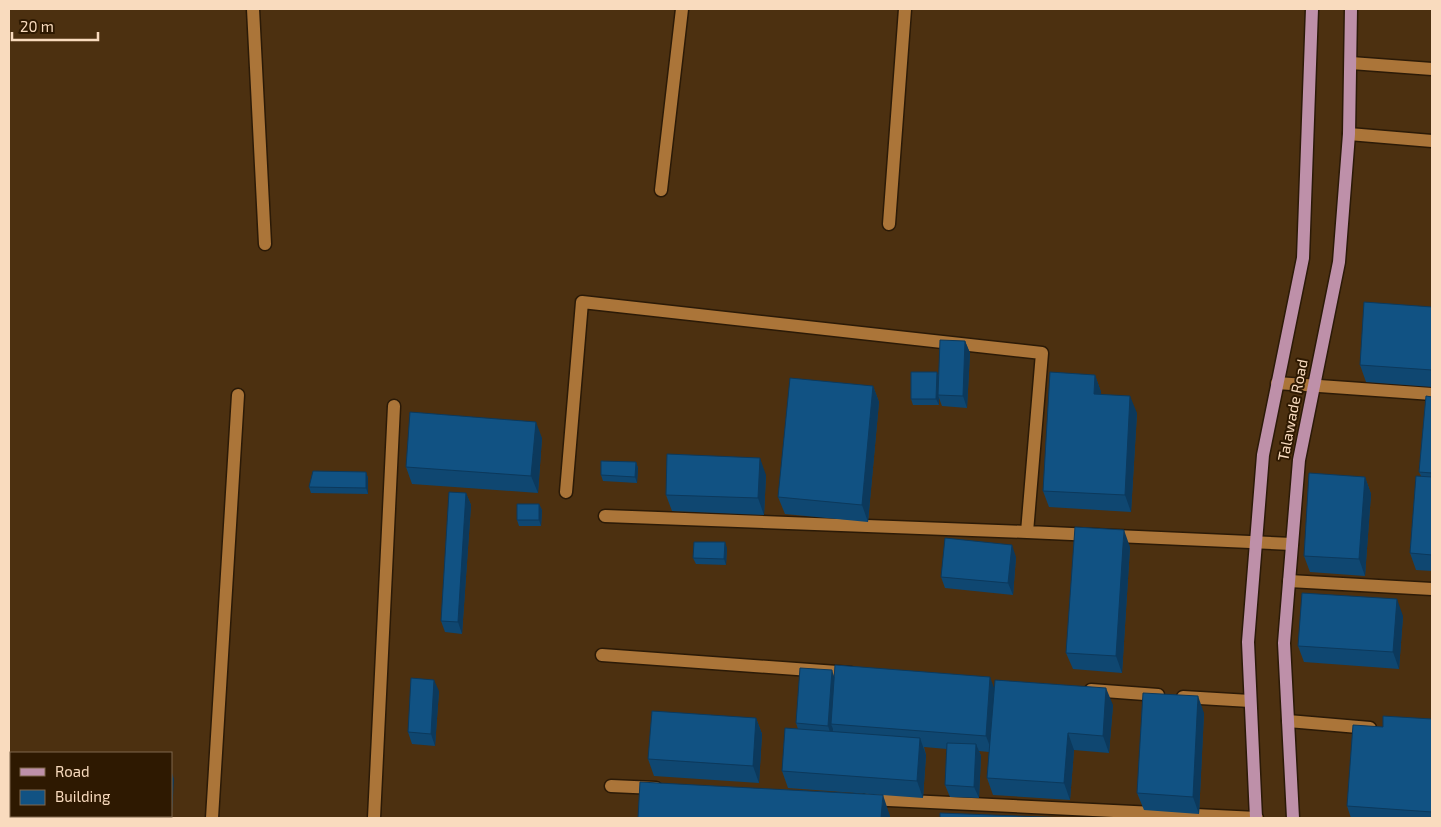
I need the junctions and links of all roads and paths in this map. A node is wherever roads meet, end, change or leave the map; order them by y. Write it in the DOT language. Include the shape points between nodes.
graph roads {
  1 [pos="253,9"];
  2 [pos="682,9"];
  3 [pos="905,9"];
  4 [pos="1312,9"];
  5 [pos="1351,9"];
  6 [pos="1351,63"];
  7 [pos="1432,69"];
  8 [pos="1349,134"];
  9 [pos="1432,141"];
  10 [pos="661,190"];
  11 [pos="889,224"];
  12 [pos="264,244"];
  13 [pos="1277,383"];
  14 [pos="1314,386"];
  15 [pos="1432,394"];
  16 [pos="238,396"];
  17 [pos="394,406"];
  18 [pos="566,492"];
  19 [pos="605,516"];
  20 [pos="1027,532"];
  21 [pos="1257,542"];
  22 [pos="1292,544"];
  23 [pos="1289,581"];
  24 [pos="1432,590"];
  25 [pos="602,655"];
  26 [pos="861,673"];
  27 [pos="1081,689"];
  28 [pos="1250,701"];
  29 [pos="1288,721"];
  30 [pos="1384,730"];
  31 [pos="611,786"];
  32 [pos="670,789"];
  33 [pos="859,798"];
  34 [pos="212,818"];
  35 [pos="374,818"];
  36 [pos="1256,818"];
  37 [pos="1293,818"];
  1 -- 12 [label="street"];
  2 -- 10 [label="street"];
  3 -- 11 [label="street"];
  4 -- 13 [label="main road, Talawade Road" via="1303,258"];
  5 -- 6 [label="main road, Talawade Road"];
  6 -- 7 [label="street"];
  6 -- 8 [label="main road, Talawade Road"];
  8 -- 9 [label="street"];
  8 -- 14 [label="main road, Talawade Road" via="1339,262"];
  13 -- 14 [label="street"];
  13 -- 21 [label="main road, Talawade Road" via="1262,455"];
  14 -- 15 [label="street"];
  14 -- 22 [label="main road, Talawade Road" via="1299,460"];
  16 -- 34 [label="street"];
  17 -- 35 [label="street"];
  18 -- 20 [label="street" via="582,302 1042,353"];
  19 -- 20 [label="street"];
  20 -- 21 [label="street"];
  21 -- 22 [label="street"];
  21 -- 28 [label="main road, Talawade Road" via="1248,642"];
  22 -- 23 [label="main road, Talawade Road"];
  23 -- 24 [label="street"];
  23 -- 29 [label="main road, Talawade Road" via="1284,643"];
  25 -- 26 [label="street"];
  27 -- 28 [label="street"];
  28 -- 36 [label="main road, Talawade Road"];
  29 -- 30 [label="street"];
  29 -- 37 [label="main road, Talawade Road"];
  31 -- 32 [label="street"];
  33 -- 36 [label="street"];
}
